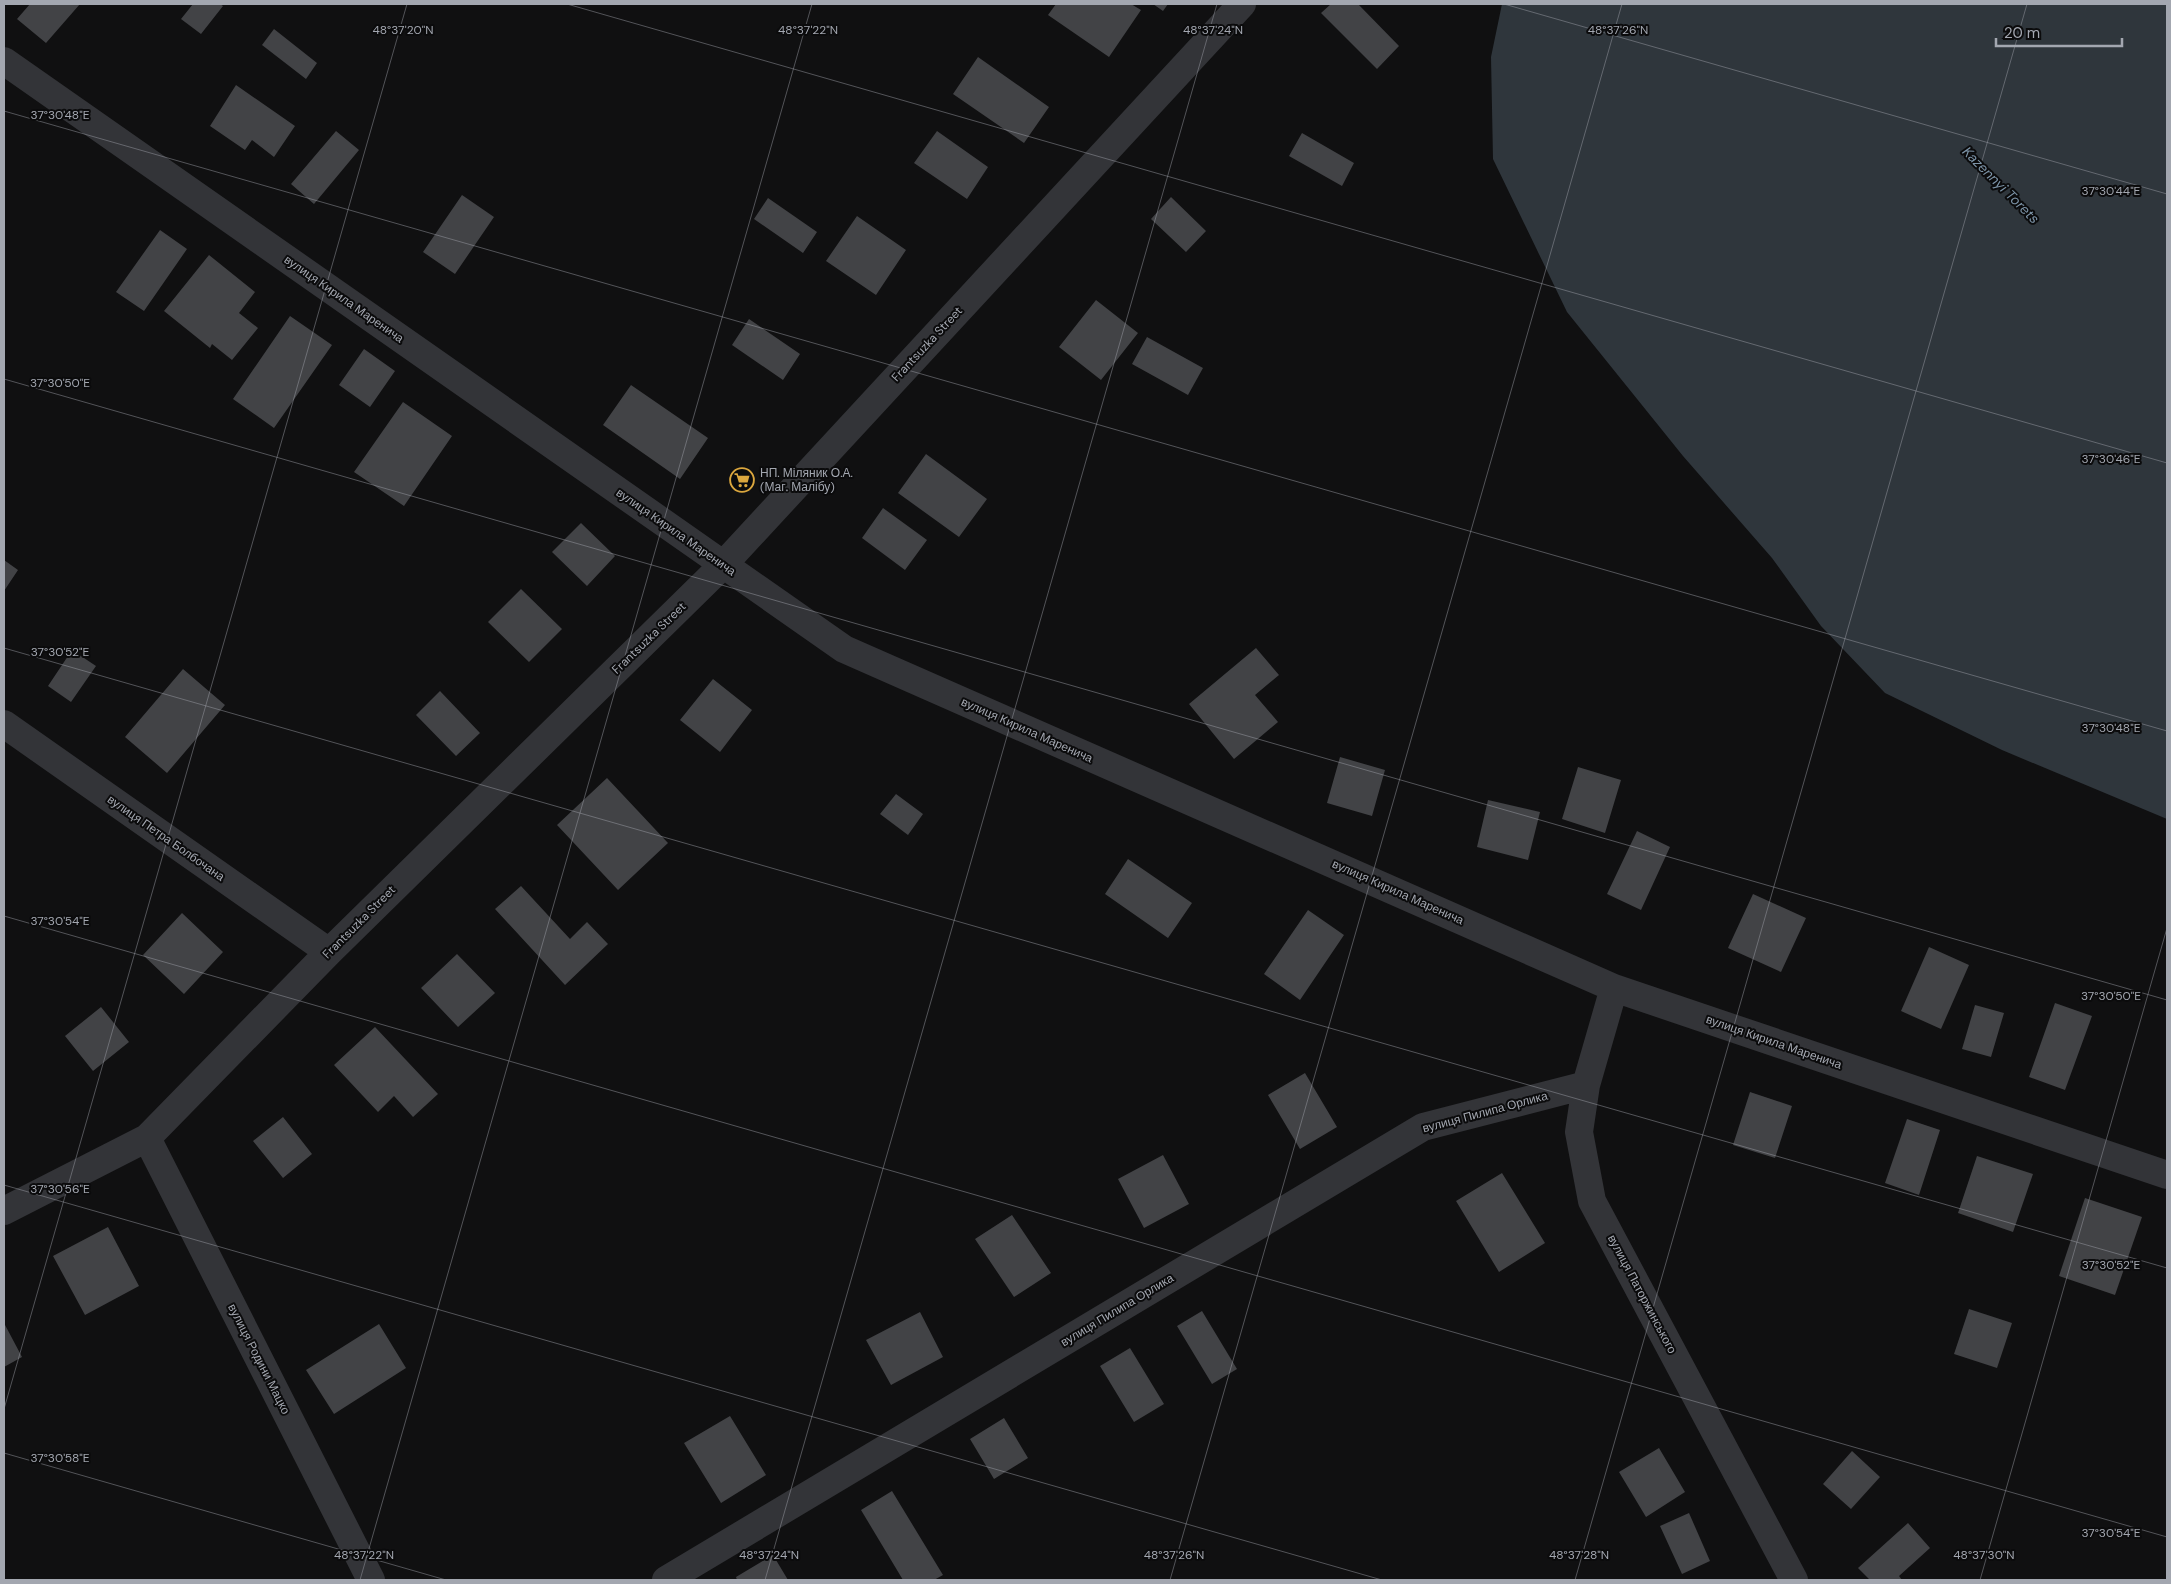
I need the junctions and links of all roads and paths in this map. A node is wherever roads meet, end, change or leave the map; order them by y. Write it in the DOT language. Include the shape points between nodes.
graph roads {
  1 [pos="1242,4"];
  2 [pos="4,61"];
  3 [pos="723,565"];
  4 [pos="4,724"];
  5 [pos="329,952"];
  6 [pos="1614,988"];
  7 [pos="1586,1085"];
  8 [pos="147,1138"];
  9 [pos="2167,1175"];
  10 [pos="4,1211"];
  11 [pos="372,1580"];
  12 [pos="666,1580"];
  13 [pos="1794,1580"];
  1 -- 3 [label="street, Frantsuzka Street"];
  2 -- 3 [label="street, вулиця Кирила Маренича"];
  3 -- 5 [label="street, Frantsuzka Street"];
  3 -- 6 [label="street, вулиця Кирила Маренича" via="844,649"];
  4 -- 5 [label="street, вулиця Петра Болбочана"];
  5 -- 8 [label="street, Frantsuzka Street"];
  6 -- 7 [label="street, вулиця Паторжинського"];
  6 -- 9 [label="street, вулиця Кирила Маренича"];
  7 -- 12 [label="street, вулиця Пилипа Орлика" via="1423,1127"];
  7 -- 13 [label="street, вулиця Паторжинського" via="1579,1132 1592,1201"];
  8 -- 10 [label="street, Frantsuzka Street"];
  8 -- 11 [label="street, вулиця Родини Мацко"];
}
